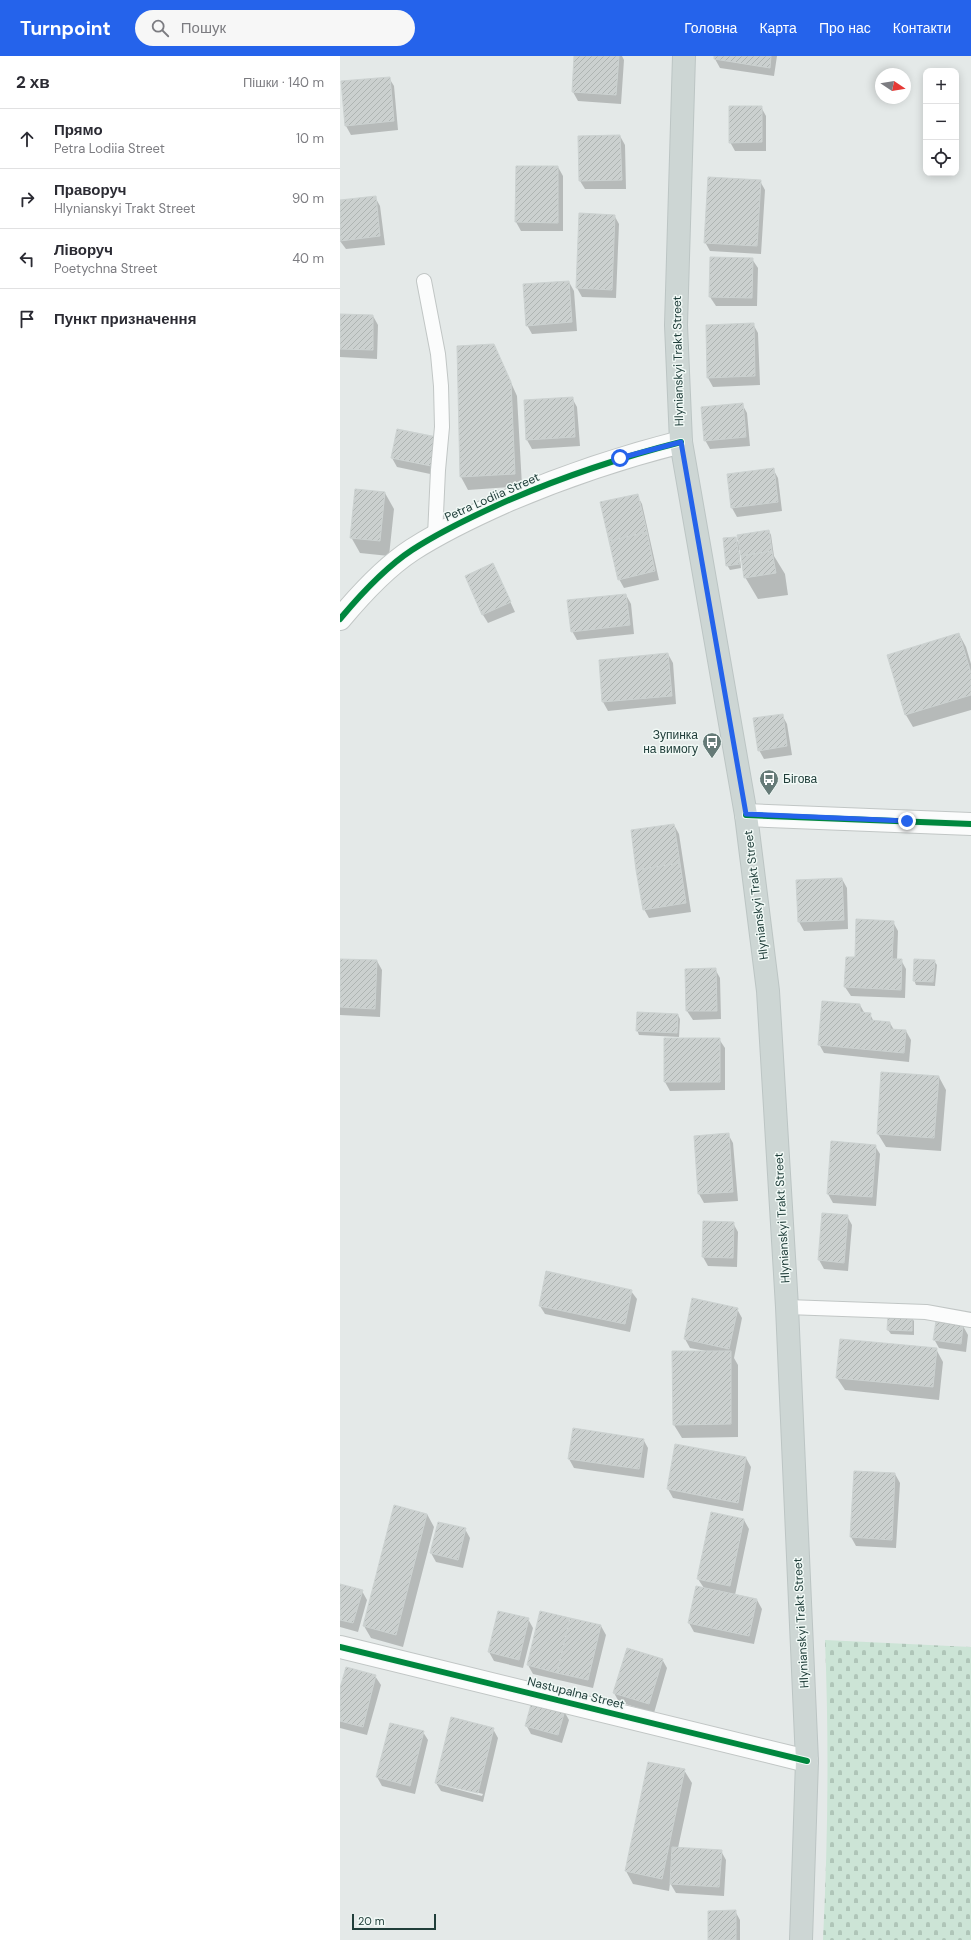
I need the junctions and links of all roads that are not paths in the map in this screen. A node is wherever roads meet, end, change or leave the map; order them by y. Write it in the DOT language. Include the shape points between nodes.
graph roads {
  1 [pos="684,56"];
  2 [pos="424,281"];
  3 [pos="681,442"];
  4 [pos="435,536"];
  5 [pos="340,619"];
  6 [pos="746,814"];
  7 [pos="971,824"];
  8 [pos="787,1307"];
  9 [pos="971,1320"];
  10 [pos="340,1647"];
  11 [pos="807,1761"];
  12 [pos="801,1940"];
  1 -- 3 [label="main road, Hlynianskyi Trakt Street" via="676,325"];
  2 -- 4 [label="lane" via="438,354 441,386 442,427"];
  3 -- 4 [label="street, Petra Lodiia Street" via="620,458 545,485 464,520"];
  3 -- 6 [label="main road, Hlynianskyi Trakt Street"];
  4 -- 5 [label="street, Petra Lodiia Street" via="388,569"];
  6 -- 7 [label="street"];
  6 -- 8 [label="main road, Hlynianskyi Trakt Street" via="768,991"];
  8 -- 9 [label="lane" via="926,1312"];
  8 -- 11 [label="main road, Hlynianskyi Trakt Street"];
  10 -- 11 [label="street, Nastupalna Street"];
  11 -- 12 [label="main road, Hlynianskyi Trakt Street"];
}
